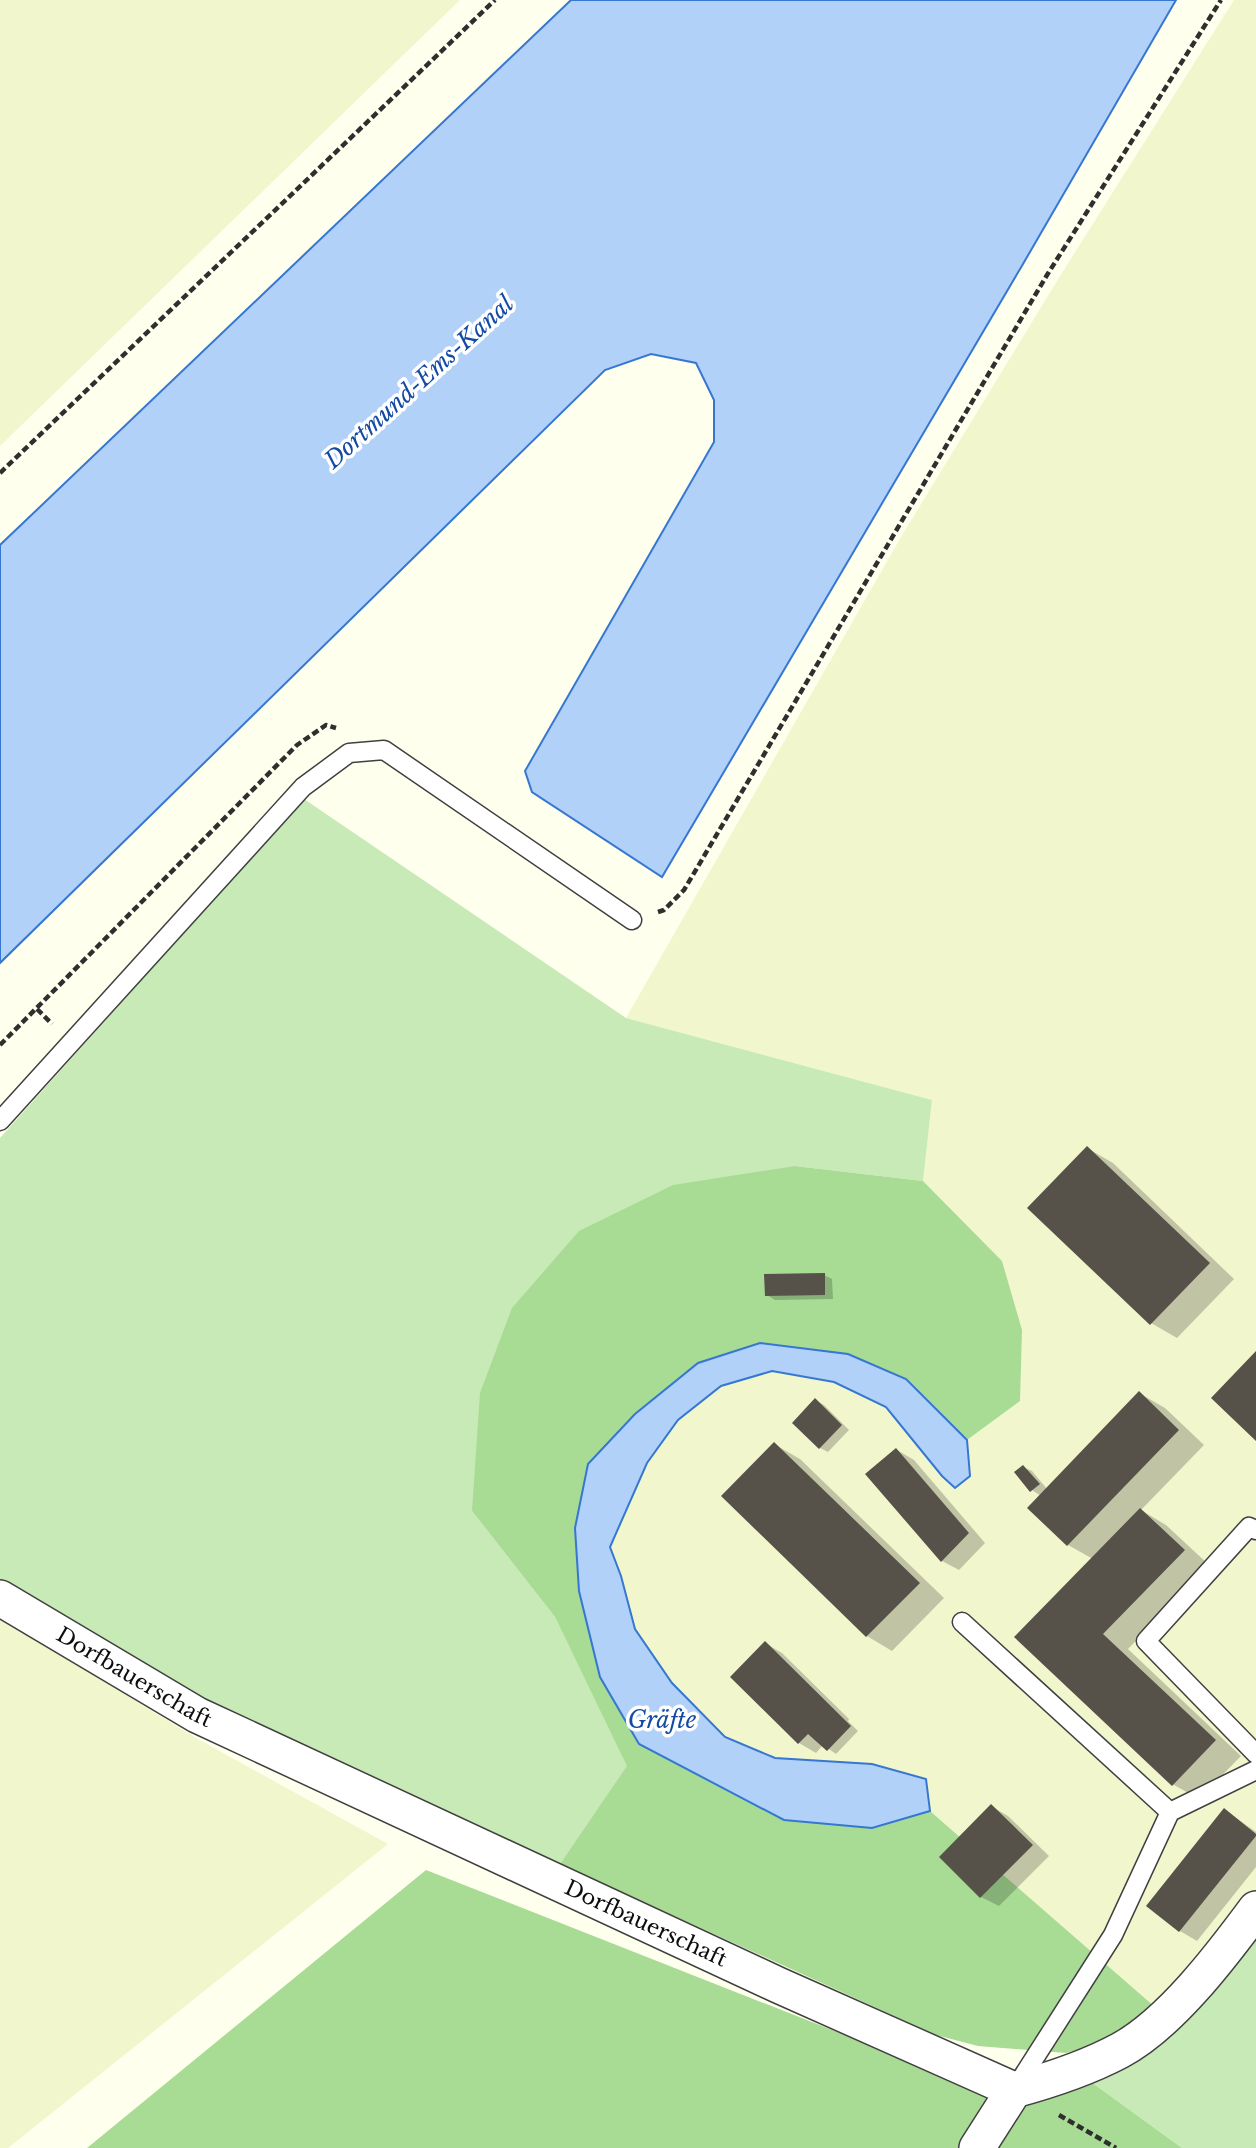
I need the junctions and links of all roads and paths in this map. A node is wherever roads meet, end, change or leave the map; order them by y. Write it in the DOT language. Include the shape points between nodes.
graph roads {
  1 [pos="495,0"];
  2 [pos="1221,0"];
  3 [pos="0,473"];
  4 [pos="384,750"];
  5 [pos="632,920"];
  6 [pos="0,1045"];
  7 [pos="0,1121"];
  8 [pos="1256,1530"];
  9 [pos="0,1598"];
  10 [pos="962,1622"];
  11 [pos="1256,1754"];
  12 [pos="1256,1770"];
  13 [pos="1170,1812"];
  14 [pos="1256,1909"];
  15 [pos="1014,2090"];
  16 [pos="977,2148"];
  17 [pos="1116,2148"];
  1 -- 3 [label="path"];
  2 -- 5 [label="path" via="1047,275 684,890 664,910"];
  4 -- 5 [label="lane"];
  4 -- 6 [label="path" via="358,733 326,725 297,745"];
  4 -- 7 [label="lane" via="349,752 303,787"];
  8 -- 11 [label="lane" via="1250,1527 1146,1640"];
  9 -- 15 [label="street, Dorfbauerschaft" via="197,1715"];
  10 -- 13 [label="lane"];
  12 -- 13 [label="lane"];
  13 -- 15 [label="lane" via="1113,1935"];
  14 -- 15 [label="street" via="1220,1958 1164,2017 1122,2049 1068,2075"];
  15 -- 16 [label="street"];
  15 -- 17 [label="path"];
}
